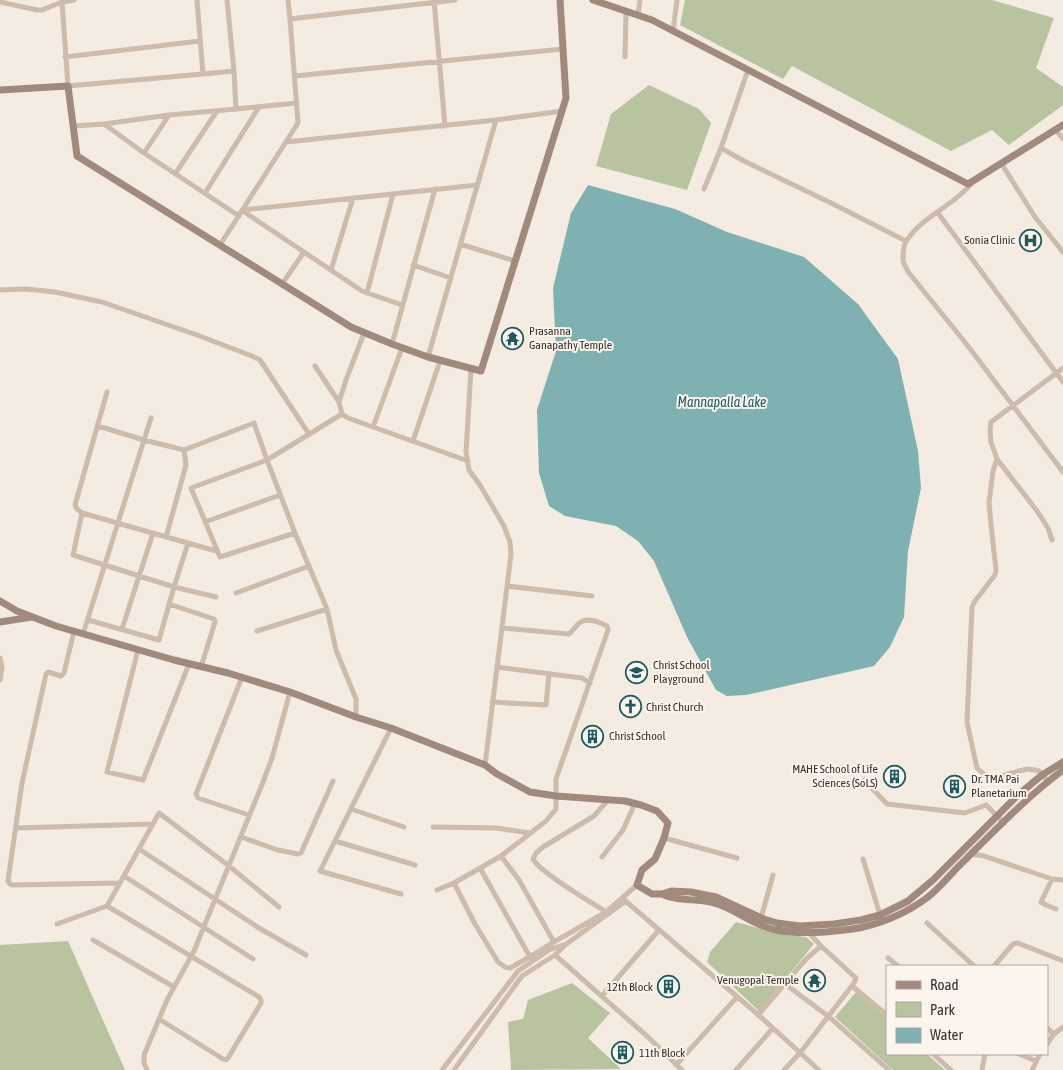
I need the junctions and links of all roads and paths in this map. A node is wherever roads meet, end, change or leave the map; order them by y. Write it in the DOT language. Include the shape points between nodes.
graph roads {
  1 [pos="74,0"];
  2 [pos="197,0"];
  3 [pos="227,0"];
  4 [pos="288,0"];
  5 [pos="455,0"];
  6 [pos="560,0"];
  7 [pos="595,0"];
  8 [pos="640,0"];
  9 [pos="677,0"];
  10 [pos="434,1"];
  11 [pos="0,2"];
  12 [pos="62,2"];
  13 [pos="626,11"];
  14 [pos="638,15"];
  15 [pos="290,19"];
  16 [pos="673,31"];
  17 [pos="200,41"];
  18 [pos="563,49"];
  19 [pos="65,57"];
  20 [pos="625,57"];
  21 [pos="439,62"];
  22 [pos="748,70"];
  23 [pos="234,71"];
  24 [pos="203,74"];
  25 [pos="294,76"];
  26 [pos="68,86"];
  27 [pos="0,90"];
  28 [pos="296,103"];
  29 [pos="259,107"];
  30 [pos="236,109"];
  31 [pos="217,111"];
  32 [pos="562,111"];
  33 [pos="169,115"];
  34 [pos="496,120"];
  35 [pos="104,124"];
  36 [pos="1063,124"];
  37 [pos="74,126"];
  38 [pos="444,126"];
  39 [pos="1055,129"];
  40 [pos="1063,139"];
  41 [pos="286,142"];
  42 [pos="721,148"];
  43 [pos="144,154"];
  44 [pos="1001,163"];
  45 [pos="176,174"];
  46 [pos="973,180"];
  47 [pos="477,185"];
  48 [pos="435,189"];
  49 [pos="704,189"];
  50 [pos="205,193"];
  51 [pos="393,194"];
  52 [pos="354,198"];
  53 [pos="241,213"];
  54 [pos="938,213"];
  55 [pos="906,242"];
  56 [pos="460,244"];
  57 [pos="220,245"];
  58 [pos="304,252"];
  59 [pos="1063,252"];
  60 [pos="515,261"];
  61 [pos="414,265"];
  62 [pos="331,270"];
  63 [pos="451,278"];
  64 [pos="282,284"];
  65 [pos="0,290"];
  66 [pos="366,292"];
  67 [pos="402,305"];
  68 [pos="364,333"];
  69 [pos="392,344"];
  70 [pos="402,348"];
  71 [pos="428,357"];
  72 [pos="440,360"];
  73 [pos="315,366"];
  74 [pos="1063,368"];
  75 [pos="471,369"];
  76 [pos="1057,373"];
  77 [pos="1063,382"];
  78 [pos="107,392"];
  79 [pos="339,402"];
  80 [pos="1013,406"];
  81 [pos="342,414"];
  82 [pos="151,418"];
  83 [pos="98,426"];
  84 [pos="373,427"];
  85 [pos="310,434"];
  86 [pos="144,440"];
  87 [pos="412,441"];
  88 [pos="184,450"];
  89 [pos="997,459"];
  90 [pos="267,460"];
  91 [pos="468,461"];
  92 [pos="1063,472"];
  93 [pos="280,495"];
  94 [pos="82,513"];
  95 [pos="205,522"];
  96 [pos="118,523"];
  97 [pos="153,533"];
  98 [pos="295,533"];
  99 [pos="166,536"];
  100 [pos="1052,540"];
  101 [pos="188,543"];
  102 [pos="216,551"];
  103 [pos="105,565"];
  104 [pos="309,566"];
  105 [pos="138,576"];
  106 [pos="507,586"];
  107 [pos="174,587"];
  108 [pos="236,593"];
  109 [pos="592,596"];
  110 [pos="216,598"];
  111 [pos="0,602"];
  112 [pos="169,604"];
  113 [pos="327,609"];
  114 [pos="32,617"];
  115 [pos="88,620"];
  116 [pos="0,622"];
  117 [pos="502,628"];
  118 [pos="122,629"];
  119 [pos="74,631"];
  120 [pos="257,631"];
  121 [pos="84,634"];
  122 [pos="138,650"];
  123 [pos="0,658"];
  124 [pos="190,664"];
  125 [pos="201,667"];
  126 [pos="497,667"];
  127 [pos="549,674"];
  128 [pos="242,677"];
  129 [pos="0,680"];
  130 [pos="590,683"];
  131 [pos="290,692"];
  132 [pos="492,702"];
  133 [pos="356,717"];
  134 [pos="391,728"];
  135 [pos="1063,762"];
  136 [pos="485,765"];
  137 [pos="1063,770"];
  138 [pos="1042,775"];
  139 [pos="864,780"];
  140 [pos="333,781"];
  141 [pos="1048,781"];
  142 [pos="556,796"];
  143 [pos="608,800"];
  144 [pos="635,804"];
  145 [pos="351,809"];
  146 [pos="249,816"];
  147 [pos="998,816"];
  148 [pos="1004,823"];
  149 [pos="153,824"];
  150 [pos="404,827"];
  151 [pos="433,827"];
  152 [pos="16,828"];
  153 [pos="529,833"];
  154 [pos="241,837"];
  155 [pos="664,838"];
  156 [pos="335,841"];
  157 [pos="139,849"];
  158 [pos="971,854"];
  159 [pos="501,856"];
  160 [pos="602,857"];
  161 [pos="737,858"];
  162 [pos="863,858"];
  163 [pos="415,865"];
  164 [pos="228,866"];
  165 [pos="480,868"];
  166 [pos="773,875"];
  167 [pos="124,876"];
  168 [pos="1052,879"];
  169 [pos="1063,880"];
  170 [pos="120,883"];
  171 [pos="454,883"];
  172 [pos="638,885"];
  173 [pos="437,890"];
  174 [pos="401,894"];
  175 [pos="662,894"];
  176 [pos="215,899"];
  177 [pos="624,899"];
  178 [pos="107,906"];
  179 [pos="278,907"];
  180 [pos="1056,909"];
  181 [pos="606,912"];
  182 [pos="761,918"];
  183 [pos="881,918"];
  184 [pos="927,923"];
  185 [pos="57,924"];
  186 [pos="204,926"];
  187 [pos="659,930"];
  188 [pos="809,933"];
  189 [pos="93,940"];
  190 [pos="554,942"];
  191 [pos="565,945"];
  192 [pos="821,946"];
  193 [pos="306,955"];
  194 [pos="555,955"];
  195 [pos="191,956"];
  196 [pos="530,957"];
  197 [pos="888,958"];
  198 [pos="253,959"];
  199 [pos="1063,961"];
  200 [pos="897,965"];
  201 [pos="973,965"];
  202 [pos="995,965"];
  203 [pos="785,984"];
  204 [pos="852,986"];
  205 [pos="174,987"];
  206 [pos="602,996"];
  207 [pos="737,997"];
  208 [pos="886,1014"];
  209 [pos="758,1015"];
  210 [pos="828,1016"];
  211 [pos="159,1019"];
  212 [pos="1063,1027"];
  213 [pos="773,1028"];
  214 [pos="1048,1029"];
  215 [pos="1054,1034"];
  216 [pos="1048,1043"];
  217 [pos="800,1053"];
  218 [pos="934,1055"];
  219 [pos="985,1055"];
  220 [pos="1021,1055"];
  221 [pos="1039,1055"];
  222 [pos="1036,1061"];
  223 [pos="676,1065"];
  224 [pos="147,1070"];
  225 [pos="442,1070"];
  226 [pos="454,1070"];
  227 [pos="682,1070"];
  228 [pos="736,1070"];
  229 [pos="784,1070"];
  230 [pos="819,1070"];
  231 [pos="889,1070"];
  232 [pos="952,1070"];
  233 [pos="982,1070"];
  234 [pos="1032,1070"];
  1 -- 12 [label="street"];
  2 -- 17 [label="street"];
  3 -- 23 [label="street"];
  4 -- 15 [label="street"];
  5 -- 10 [label="street"];
  6 -- 18 [label="main road"];
  7 -- 13 [label="main road"];
  8 -- 14 [label="street"];
  9 -- 16 [label="street"];
  10 -- 15 [label="street"];
  10 -- 21 [label="street"];
  11 -- 12 [label="street" via="42,10"];
  12 -- 19 [label="street"];
  13 -- 14 [label="main road"];
  13 -- 20 [label="street"];
  14 -- 16 [label="main road"];
  15 -- 25 [label="street"];
  16 -- 22 [label="main road"];
  17 -- 19 [label="street"];
  17 -- 24 [label="street"];
  18 -- 21 [label="street"];
  18 -- 32 [label="main road" via="566,98"];
  19 -- 26 [label="street"];
  21 -- 25 [label="street"];
  21 -- 38 [label="street"];
  22 -- 42 [label="street"];
  22 -- 46 [label="main road" via="968,184"];
  23 -- 24 [label="street"];
  23 -- 30 [label="street"];
  24 -- 26 [label="street"];
  25 -- 28 [label="street"];
  26 -- 27 [label="main road"];
  26 -- 37 [label="main road"];
  28 -- 29 [label="street"];
  28 -- 41 [label="street" via="298,123"];
  29 -- 30 [label="street"];
  29 -- 50 [label="street"];
  30 -- 31 [label="street"];
  31 -- 33 [label="street"];
  31 -- 45 [label="street"];
  32 -- 34 [label="street"];
  32 -- 60 [label="main road"];
  33 -- 35 [label="street"];
  33 -- 43 [label="street"];
  34 -- 38 [label="street"];
  34 -- 47 [label="street"];
  35 -- 37 [label="street"];
  35 -- 43 [label="street"];
  36 -- 39 [label="main road"];
  37 -- 57 [label="main road" via="77,156"];
  38 -- 41 [label="street"];
  39 -- 40 [label="street"];
  39 -- 44 [label="main road"];
  41 -- 53 [label="street"];
  42 -- 49 [label="street"];
  42 -- 55 [label="street"];
  43 -- 45 [label="street"];
  44 -- 46 [label="main road"];
  44 -- 59 [label="street"];
  45 -- 50 [label="street"];
  46 -- 54 [label="street" via="964,192"];
  47 -- 48 [label="street"];
  47 -- 56 [label="street"];
  48 -- 51 [label="street"];
  48 -- 61 [label="street"];
  50 -- 53 [label="street"];
  51 -- 52 [label="street"];
  51 -- 66 [label="street"];
  52 -- 53 [label="street"];
  52 -- 62 [label="street"];
  53 -- 57 [label="street"];
  53 -- 58 [label="street"];
  54 -- 55 [label="street"];
  54 -- 76 [label="street"];
  55 -- 80 [label="street" via="903,261 909,273"];
  56 -- 60 [label="street"];
  56 -- 63 [label="street"];
  57 -- 64 [label="main road"];
  58 -- 62 [label="street"];
  58 -- 64 [label="street"];
  60 -- 75 [label="main road" via="481,371"];
  61 -- 63 [label="street"];
  61 -- 67 [label="street"];
  62 -- 66 [label="street"];
  63 -- 71 [label="street"];
  64 -- 68 [label="main road"];
  65 -- 85 [label="street" via="55,292 102,302 252,356 260,360"];
  66 -- 67 [label="street"];
  67 -- 69 [label="street"];
  68 -- 69 [label="main road"];
  68 -- 79 [label="street"];
  69 -- 70 [label="main road"];
  70 -- 71 [label="main road"];
  70 -- 84 [label="street"];
  71 -- 72 [label="main road"];
  72 -- 75 [label="main road"];
  72 -- 87 [label="street"];
  73 -- 79 [label="street"];
  74 -- 76 [label="street"];
  75 -- 91 [label="street"];
  76 -- 77 [label="street"];
  76 -- 80 [label="street"];
  78 -- 83 [label="street"];
  79 -- 81 [label="street"];
  80 -- 89 [label="street" via="991,422 991,442"];
  80 -- 92 [label="street"];
  81 -- 84 [label="street"];
  81 -- 85 [label="street"];
  82 -- 86 [label="street"];
  83 -- 86 [label="street"];
  83 -- 94 [label="street" via="75,505"];
  84 -- 87 [label="street"];
  85 -- 90 [label="street"];
  86 -- 88 [label="street"];
  86 -- 96 [label="street"];
  87 -- 91 [label="street"];
  88 -- 90 [label="street" via="254,423"];
  88 -- 99 [label="street" via="186,465"];
  89 -- 100 [label="street" via="1037,511"];
  89 -- 138 [label="street" via="990,503 996,570 972,607 967,722 977,768 986,777 1027,769 1039,771"];
  90 -- 93 [label="street"];
  90 -- 95 [label="street" via="192,488"];
  91 -- 106 [label="street" via="469,470 504,526 510,542"];
  93 -- 95 [label="street"];
  93 -- 98 [label="street"];
  94 -- 96 [label="street"];
  94 -- 103 [label="street" via="73,555"];
  95 -- 102 [label="street"];
  96 -- 97 [label="street"];
  96 -- 103 [label="street"];
  97 -- 99 [label="street"];
  97 -- 105 [label="street"];
  98 -- 102 [label="street" via="220,557"];
  98 -- 104 [label="street"];
  99 -- 101 [label="street"];
  101 -- 102 [label="street"];
  101 -- 107 [label="street"];
  103 -- 105 [label="street"];
  103 -- 115 [label="street"];
  104 -- 108 [label="street"];
  104 -- 113 [label="street"];
  105 -- 107 [label="street"];
  105 -- 118 [label="street"];
  106 -- 109 [label="street"];
  106 -- 117 [label="street"];
  107 -- 110 [label="street"];
  107 -- 112 [label="street"];
  111 -- 114 [label="main road"];
  112 -- 118 [label="street" via="159,640"];
  112 -- 125 [label="street" via="214,619"];
  113 -- 120 [label="street"];
  113 -- 133 [label="street" via="336,650 356,699"];
  114 -- 116 [label="main road"];
  114 -- 119 [label="main road"];
  115 -- 118 [label="street"];
  115 -- 121 [label="street"];
  117 -- 126 [label="street"];
  117 -- 130 [label="street" via="569,634 583,620 607,626"];
  119 -- 121 [label="main road"];
  119 -- 152 [label="street" via="64,673 60,676 46,674 22,783"];
  121 -- 122 [label="main road"];
  122 -- 124 [label="main road"];
  122 -- 124 [label="street" via="107,772 144,780"];
  123 -- 129 [label="street"];
  124 -- 125 [label="main road"];
  125 -- 128 [label="main road"];
  126 -- 127 [label="street"];
  126 -- 132 [label="street"];
  127 -- 130 [label="street" via="582,678"];
  127 -- 132 [label="street" via="546,705"];
  128 -- 131 [label="main road"];
  128 -- 146 [label="street" via="196,794 198,798"];
  130 -- 142 [label="street" via="556,780"];
  131 -- 133 [label="main road"];
  131 -- 146 [label="street" via="272,758"];
  132 -- 136 [label="street"];
  133 -- 134 [label="main road"];
  134 -- 136 [label="main road"];
  134 -- 145 [label="street"];
  135 -- 138 [label="main road"];
  136 -- 142 [label="main road" via="530,792"];
  137 -- 141 [label="main road"];
  138 -- 141 [label="street"];
  138 -- 147 [label="main road"];
  139 -- 147 [label="street" via="887,804 965,813 986,805"];
  140 -- 154 [label="street" via="301,853 278,850"];
  141 -- 148 [label="main road"];
  142 -- 143 [label="main road"];
  142 -- 153 [label="street" via="556,809"];
  143 -- 144 [label="main road"];
  143 -- 181 [label="street" via="594,816 543,847 533,859 550,875"];
  144 -- 155 [label="main road" via="657,811 668,823"];
  144 -- 160 [label="street" via="624,830"];
  145 -- 150 [label="street"];
  145 -- 156 [label="street"];
  146 -- 154 [label="street"];
  147 -- 148 [label="street"];
  147 -- 183 [label="main road" via="933,880"];
  148 -- 158 [label="main road"];
  149 -- 152 [label="street"];
  149 -- 157 [label="street"];
  149 -- 164 [label="street" via="159,813"];
  151 -- 153 [label="street" via="496,828"];
  152 -- 170 [label="street" via="10,884"];
  153 -- 159 [label="street"];
  154 -- 164 [label="street"];
  155 -- 161 [label="street"];
  155 -- 172 [label="main road" via="655,859 642,870"];
  156 -- 163 [label="street"];
  156 -- 174 [label="street" via="320,871"];
  157 -- 167 [label="street"];
  157 -- 176 [label="street"];
  158 -- 168 [label="street"];
  158 -- 183 [label="main road" via="929,896 903,913"];
  159 -- 165 [label="street"];
  159 -- 190 [label="street" via="519,880"];
  162 -- 183 [label="street"];
  164 -- 176 [label="street"];
  164 -- 179 [label="street"];
  165 -- 171 [label="street"];
  165 -- 196 [label="street"];
  166 -- 182 [label="street"];
  167 -- 170 [label="street"];
  167 -- 186 [label="street"];
  168 -- 169 [label="street"];
  168 -- 180 [label="street" via="1041,902"];
  170 -- 178 [label="street"];
  171 -- 173 [label="street"];
  171 -- 196 [label="street" via="498,962 510,968"];
  172 -- 175 [label="main road" via="652,894"];
  172 -- 177 [label="street"];
  175 -- 182 [label="main road" via="691,892 716,897"];
  175 -- 188 [label="main road" via="670,898 714,903 764,927"];
  176 -- 186 [label="street"];
  176 -- 193 [label="street"];
  177 -- 181 [label="street"];
  177 -- 187 [label="street"];
  177 -- 191 [label="street"];
  178 -- 185 [label="street"];
  178 -- 195 [label="street"];
  181 -- 190 [label="street"];
  182 -- 183 [label="main road" via="800,926"];
  183 -- 188 [label="main road" via="859,928"];
  184 -- 201 [label="street"];
  186 -- 195 [label="street"];
  186 -- 198 [label="street"];
  187 -- 206 [label="street"];
  187 -- 207 [label="street"];
  188 -- 192 [label="street"];
  189 -- 205 [label="street"];
  190 -- 196 [label="street"];
  191 -- 194 [label="street"];
  191 -- 225 [label="street" via="549,950 518,971"];
  192 -- 203 [label="street"];
  192 -- 204 [label="street" via="856,978"];
  194 -- 206 [label="street"];
  194 -- 226 [label="street" via="522,976"];
  195 -- 205 [label="street"];
  195 -- 211 [label="street" via="259,996 260,1004 226,1060"];
  197 -- 200 [label="street"];
  199 -- 202 [label="street" via="1018,943 1013,944"];
  203 -- 209 [label="street"];
  203 -- 210 [label="street"];
  204 -- 208 [label="street"];
  204 -- 210 [label="street"];
  205 -- 211 [label="street"];
  206 -- 223 [label="street"];
  207 -- 209 [label="street"];
  207 -- 223 [label="street"];
  209 -- 213 [label="street"];
  210 -- 217 [label="street"];
  210 -- 231 [label="street"];
  211 -- 224 [label="street" via="144,1056"];
  212 -- 215 [label="street"];
  213 -- 217 [label="street"];
  213 -- 228 [label="street"];
  214 -- 215 [label="street"];
  215 -- 216 [label="street"];
  217 -- 229 [label="street"];
  217 -- 230 [label="street"];
  218 -- 232 [label="street"];
  219 -- 233 [label="street"];
  220 -- 222 [label="street"];
  221 -- 222 [label="street"];
  222 -- 234 [label="street"];
  223 -- 227 [label="street"];
}
